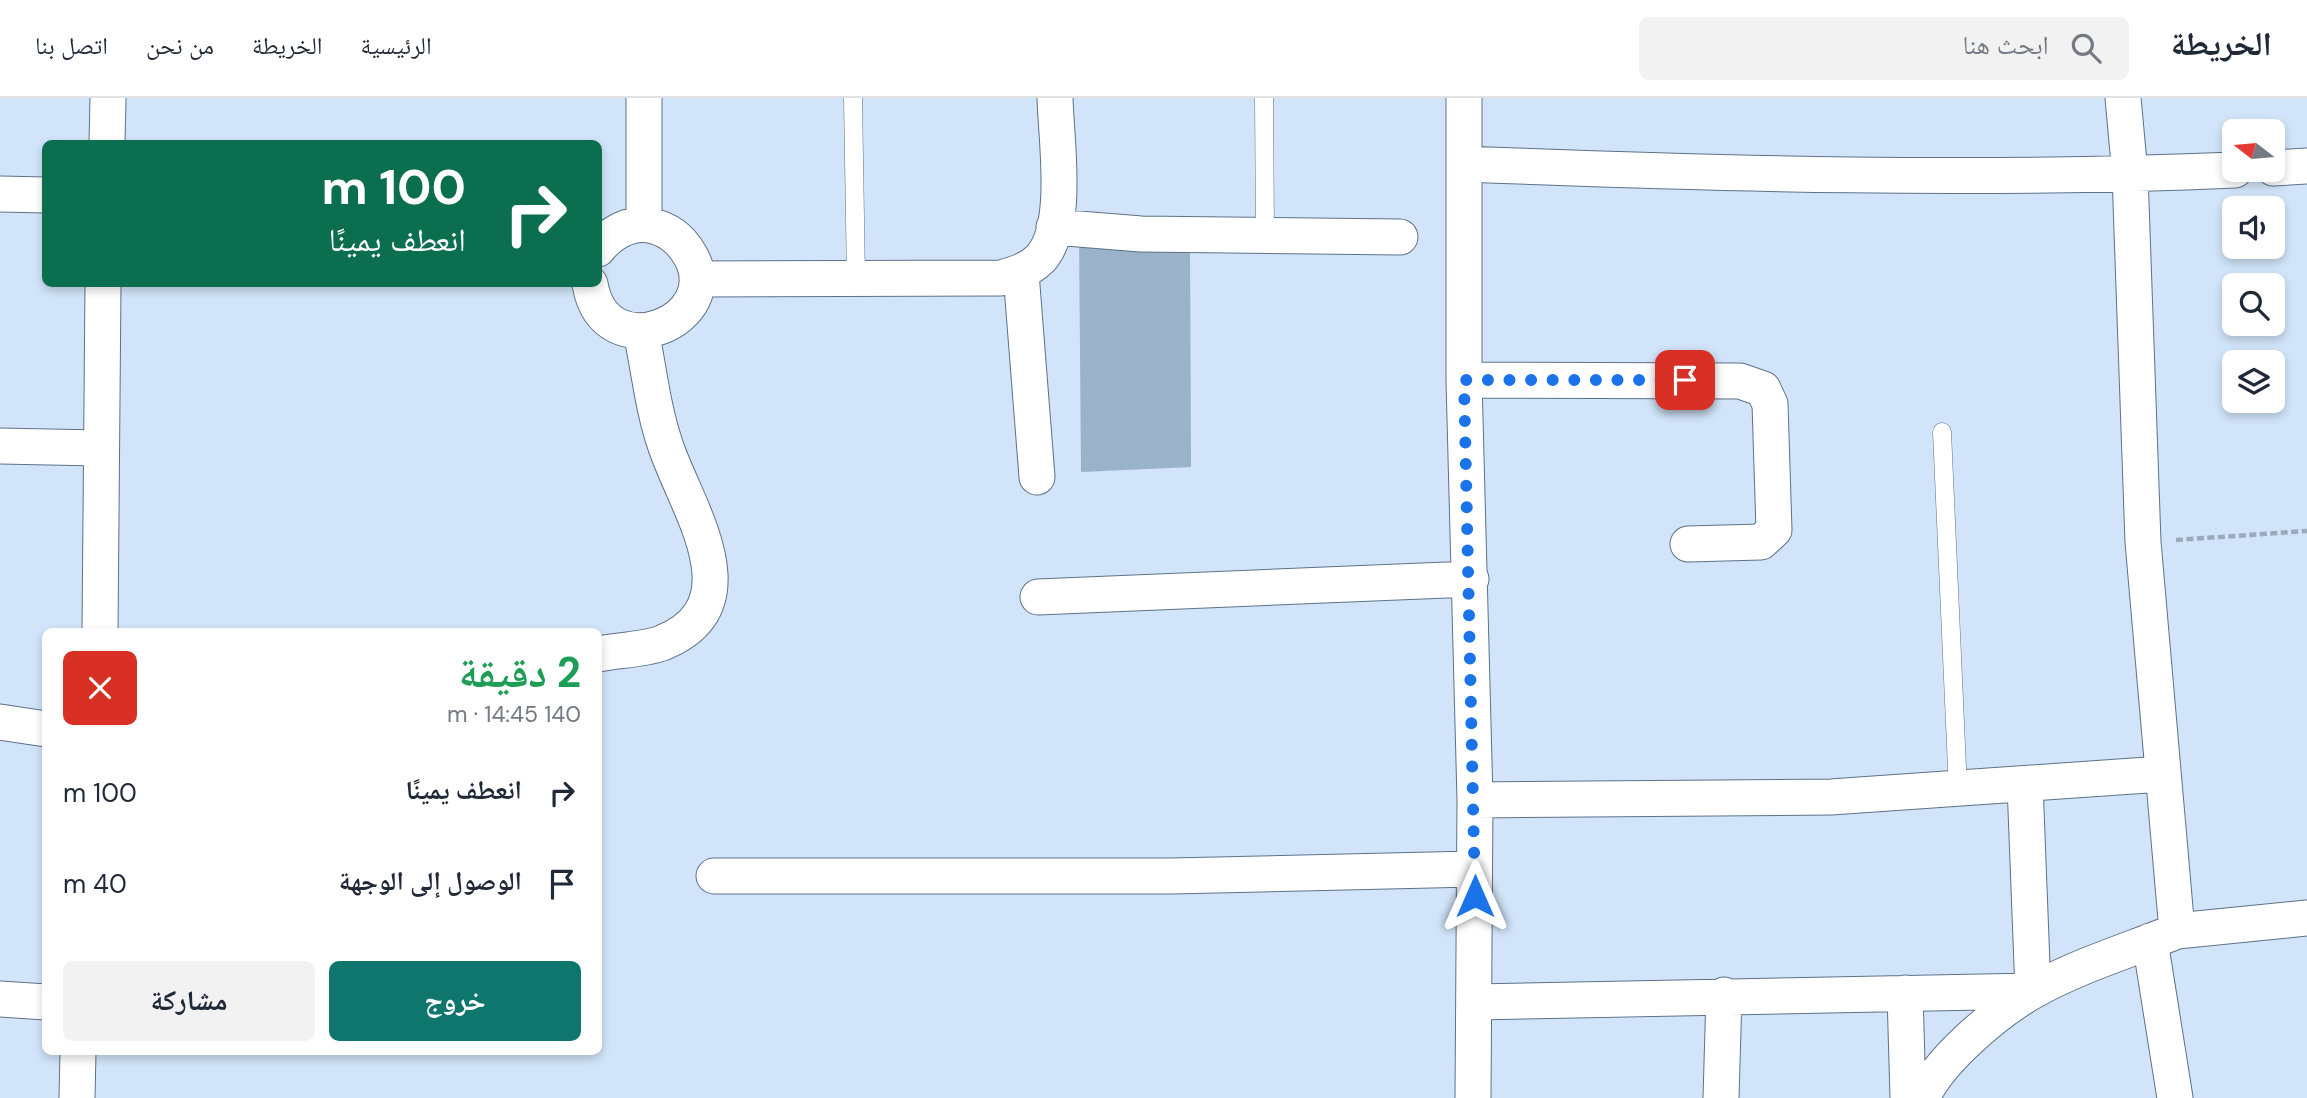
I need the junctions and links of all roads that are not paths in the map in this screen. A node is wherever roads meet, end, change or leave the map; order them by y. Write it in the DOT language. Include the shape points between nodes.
graph roads {
  1 [pos="108,98"];
  2 [pos="644,98"];
  3 [pos="853,98"];
  4 [pos="1055,98"];
  5 [pos="1265,98"];
  6 [pos="1464,98"];
  7 [pos="2123,98"];
  8 [pos="107,140"];
  9 [pos="1465,164"];
  10 [pos="2307,166"];
  11 [pos="2286,167"];
  12 [pos="2222,170"];
  13 [pos="2130,174"];
  14 [pos="0,194"];
  15 [pos="42,195"];
  16 [pos="644,224"];
  17 [pos="1055,226"];
  18 [pos="1265,235"];
  19 [pos="1400,237"];
  20 [pos="602,243"];
  21 [pos="1021,273"];
  22 [pos="697,279"];
  23 [pos="856,279"];
  24 [pos="103,287"];
  25 [pos="590,287"];
  26 [pos="640,331"];
  27 [pos="1464,380"];
  28 [pos="1942,432"];
  29 [pos="0,446"];
  30 [pos="99,448"];
  31 [pos="1037,477"];
  32 [pos="1688,544"];
  33 [pos="1471,579"];
  34 [pos="1038,597"];
  35 [pos="100,628"];
  36 [pos="602,653"];
  37 [pos="0,722"];
  38 [pos="42,728"];
  39 [pos="2162,774"];
  40 [pos="2025,783"];
  41 [pos="1958,790"];
  42 [pos="1475,800"];
  43 [pos="1474,869"];
  44 [pos="713,876"];
  45 [pos="2307,918"];
  46 [pos="2164,936"];
  47 [pos="2033,991"];
  48 [pos="1905,993"];
  49 [pos="1724,995"];
  50 [pos="0,999"];
  51 [pos="42,1002"];
  52 [pos="1476,1002"];
  53 [pos="78,1055"];
  54 [pos="1922,1095"];
  55 [pos="77,1098"];
  56 [pos="1473,1098"];
  57 [pos="1721,1098"];
  58 [pos="2175,1098"];
  1 -- 8 [label="street"];
  2 -- 16 [label="street"];
  3 -- 23 [label="lane"];
  4 -- 17 [label="street"];
  5 -- 18 [label="lane"];
  6 -- 9 [label="street"];
  7 -- 13 [label="street"];
  9 -- 13 [label="street" via="1662,171"];
  9 -- 27 [label="street"];
  10 -- 11 [label="street"];
  12 -- 13 [label="street"];
  13 -- 39 [label="street" via="2144,542"];
  14 -- 15 [label="street"];
  16 -- 20 [label="street" via="623,228"];
  16 -- 22 [label="street" via="665,229 682,241 693,259"];
  17 -- 18 [label="street" via="1141,234"];
  17 -- 21 [label="street" via="1040,258"];
  18 -- 19 [label="street"];
  21 -- 23 [label="street" via="1001,278"];
  21 -- 31 [label="street"];
  22 -- 23 [label="street"];
  22 -- 26 [label="street" via="692,300 680,317 662,329"];
  24 -- 30 [label="street"];
  25 -- 26 [label="street" via="604,316 621,328"];
  26 -- 36 [label="street" via="666,447 706,545 712,576 709,598 680,633 661,643"];
  27 -- 32 [label="street" via="1740,381 1763,389 1770,404 1774,530 1761,542"];
  27 -- 33 [label="street"];
  28 -- 41 [label="lane"];
  29 -- 30 [label="street"];
  30 -- 35 [label="street"];
  33 -- 34 [label="street"];
  33 -- 42 [label="street"];
  37 -- 38 [label="street"];
  39 -- 40 [label="street"];
  39 -- 46 [label="street"];
  40 -- 41 [label="street"];
  40 -- 47 [label="street"];
  41 -- 42 [label="street" via="1830,797"];
  42 -- 43 [label="street"];
  43 -- 44 [label="street" via="1171,876"];
  43 -- 52 [label="street"];
  45 -- 46 [label="street"];
  46 -- 47 [label="street"];
  46 -- 58 [label="street"];
  47 -- 48 [label="street"];
  47 -- 54 [label="street" via="1956,1052"];
  48 -- 49 [label="street"];
  48 -- 54 [label="street"];
  49 -- 52 [label="street"];
  49 -- 57 [label="street"];
  50 -- 51 [label="street"];
  52 -- 56 [label="street"];
  53 -- 55 [label="street"];
}
